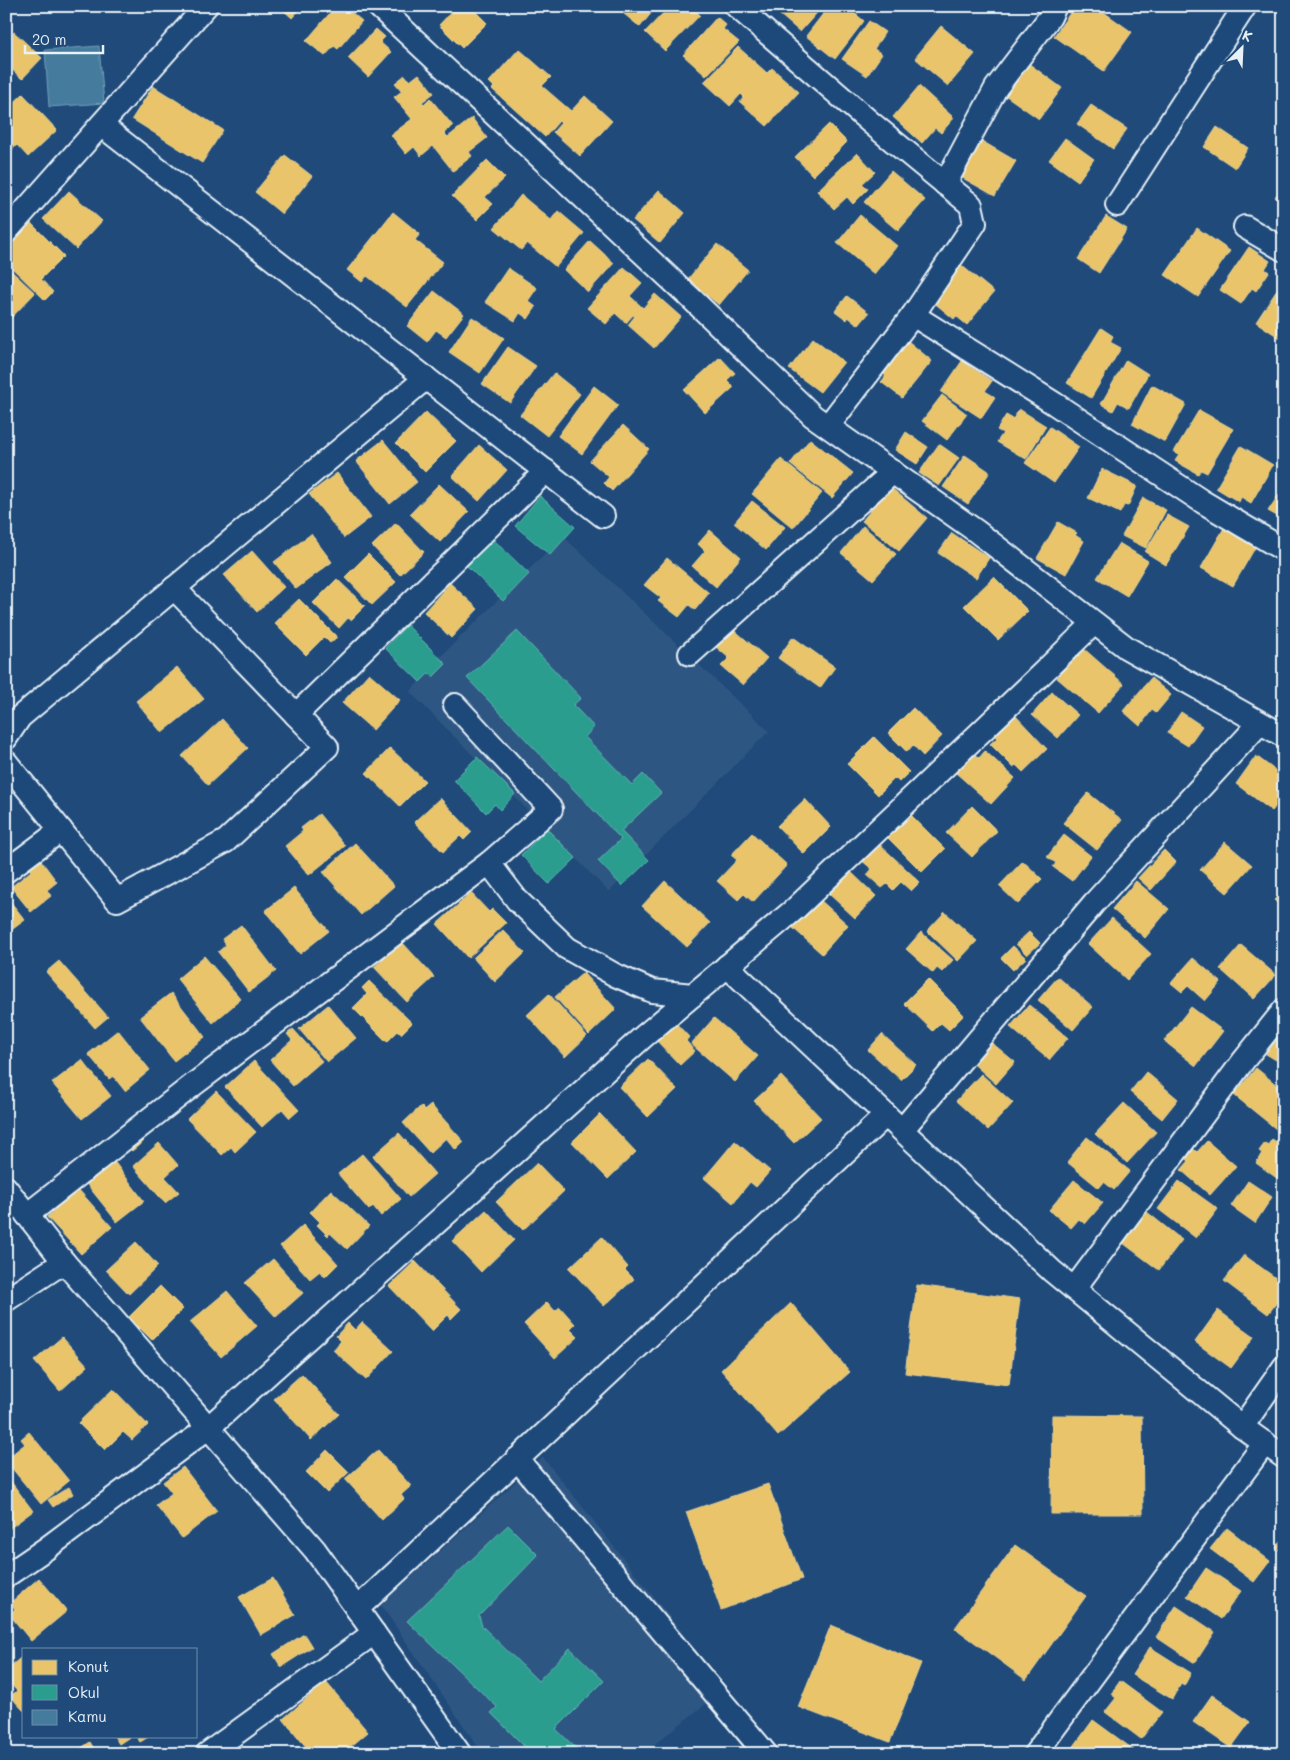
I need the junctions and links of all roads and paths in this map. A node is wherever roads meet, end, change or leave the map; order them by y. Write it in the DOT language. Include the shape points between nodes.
graph roads {
  1 [pos="206,6"];
  2 [pos="378,6"];
  3 [pos="736,6"];
  4 [pos="1054,6"];
  5 [pos="1245,6"];
  6 [pos="101,125"];
  7 [pos="945,184"];
  8 [pos="1117,205"];
  9 [pos="1245,227"];
  10 [pos="6,232"];
  11 [pos="1284,250"];
  12 [pos="913,315"];
  13 [pos="426,378"];
  14 [pos="828,426"];
  15 [pos="546,471"];
  16 [pos="893,472"];
  17 [pos="603,516"];
  18 [pos="1284,550"];
  19 [pos="174,588"];
  20 [pos="1094,623"];
  21 [pos="690,654"];
  22 [pos="455,705"];
  23 [pos="296,715"];
  24 [pos="1260,723"];
  25 [pos="1284,736"];
  26 [pos="6,738"];
  27 [pos="6,762"];
  28 [pos="61,830"];
  29 [pos="489,863"];
  30 [pos="6,871"];
  31 [pos="727,966"];
  32 [pos="693,995"];
  33 [pos="1284,1010"];
  34 [pos="886,1115"];
  35 [pos="902,1130"];
  36 [pos="6,1188"];
  37 [pos="27,1215"];
  38 [pos="64,1262"];
  39 [pos="1074,1289"];
  40 [pos="6,1300"];
  41 [pos="1284,1367"];
  42 [pos="1242,1427"];
  43 [pos="208,1428"];
  44 [pos="1265,1443"];
  45 [pos="1284,1457"];
  46 [pos="517,1459"];
  47 [pos="6,1576"];
  48 [pos="357,1609"];
  49 [pos="374,1633"];
  50 [pos="207,1754"];
  51 [pos="460,1754"];
  52 [pos="766,1754"];
  53 [pos="1035,1754"];
  1 -- 6 [label="street"];
  2 -- 14 [label="street" via="813,416"];
  3 -- 7 [label="street"];
  4 -- 7 [label="street" via="1050,17 996,88"];
  5 -- 8 [label="street"];
  6 -- 10 [label="street"];
  6 -- 13 [label="street"];
  7 -- 12 [label="street" via="971,205 975,223"];
  9 -- 11 [label="street"];
  12 -- 14 [label="street"];
  12 -- 18 [label="street"];
  13 -- 15 [label="street"];
  13 -- 19 [label="street"];
  14 -- 16 [label="street"];
  15 -- 17 [label="street"];
  15 -- 23 [label="street"];
  16 -- 20 [label="street" via="976,531"];
  16 -- 21 [label="street"];
  19 -- 23 [label="street"];
  19 -- 26 [label="street" via="20,717"];
  20 -- 24 [label="street" via="1127,648"];
  20 -- 31 [label="street" via="796,909"];
  22 -- 29 [label="street" via="551,809"];
  23 -- 28 [label="street" via="326,747 226,841 117,900"];
  24 -- 25 [label="street"];
  24 -- 35 [label="street" via="1094,903"];
  27 -- 28 [label="street"];
  28 -- 30 [label="street"];
  29 -- 32 [label="street" via="517,900 567,948 614,975 652,991"];
  29 -- 37 [label="street"];
  31 -- 32 [label="street"];
  31 -- 34 [label="street"];
  32 -- 43 [label="street"];
  33 -- 39 [label="street"];
  34 -- 35 [label="street"];
  34 -- 46 [label="street"];
  35 -- 39 [label="street"];
  36 -- 37 [label="street"];
  37 -- 38 [label="street"];
  38 -- 40 [label="street"];
  38 -- 43 [label="street"];
  39 -- 42 [label="street"];
  41 -- 42 [label="street"];
  42 -- 44 [label="street"];
  43 -- 47 [label="street"];
  43 -- 48 [label="street" via="315,1550"];
  44 -- 45 [label="street"];
  44 -- 53 [label="street"];
  46 -- 48 [label="street"];
  46 -- 52 [label="street"];
  48 -- 49 [label="street"];
  49 -- 50 [label="street"];
  49 -- 51 [label="street"];
}
